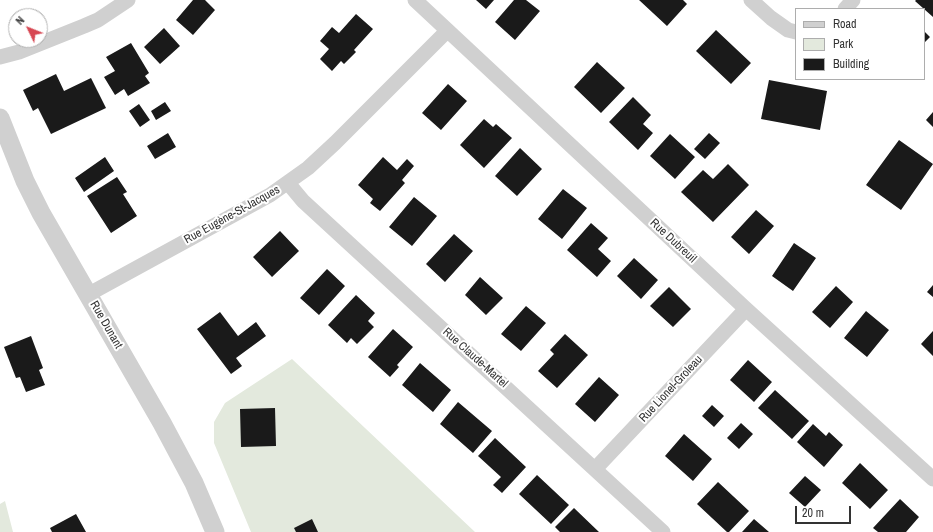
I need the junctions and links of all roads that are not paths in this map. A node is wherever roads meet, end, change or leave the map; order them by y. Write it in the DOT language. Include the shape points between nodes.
graph roads {
  1 [pos="128,0"];
  2 [pos="415,0"];
  3 [pos="751,0"];
  4 [pos="853,0"];
  5 [pos="845,8"];
  6 [pos="447,31"];
  7 [pos="795,32"];
  8 [pos="0,57"];
  9 [pos="0,118"];
  10 [pos="288,183"];
  11 [pos="89,294"];
  12 [pos="746,310"];
  13 [pos="595,469"];
  14 [pos="933,479"];
  15 [pos="215,532"];
  16 [pos="663,532"];
  1 -- 8 [label="street" via="98,20 76,30"];
  2 -- 6 [label="street, Rue Dubreuil"];
  3 -- 7 [label="street" via="771,18"];
  4 -- 5 [label="street"];
  6 -- 10 [label="street, Rue Eugène-St-Jacques" via="335,143"];
  6 -- 12 [label="street, Rue Dubreuil"];
  9 -- 11 [label="street, Rue Dunant" via="28,188"];
  10 -- 11 [label="street, Rue Eugène-St-Jacques"];
  10 -- 13 [label="street, Rue Claude-Martel" via="303,201"];
  11 -- 15 [label="street, Rue Dunant" via="186,469"];
  12 -- 13 [label="street, Rue Lionel-Groleau"];
  12 -- 14 [label="street, Rue Dubreuil"];
  13 -- 16 [label="street, Rue Claude-Martel"];
}
